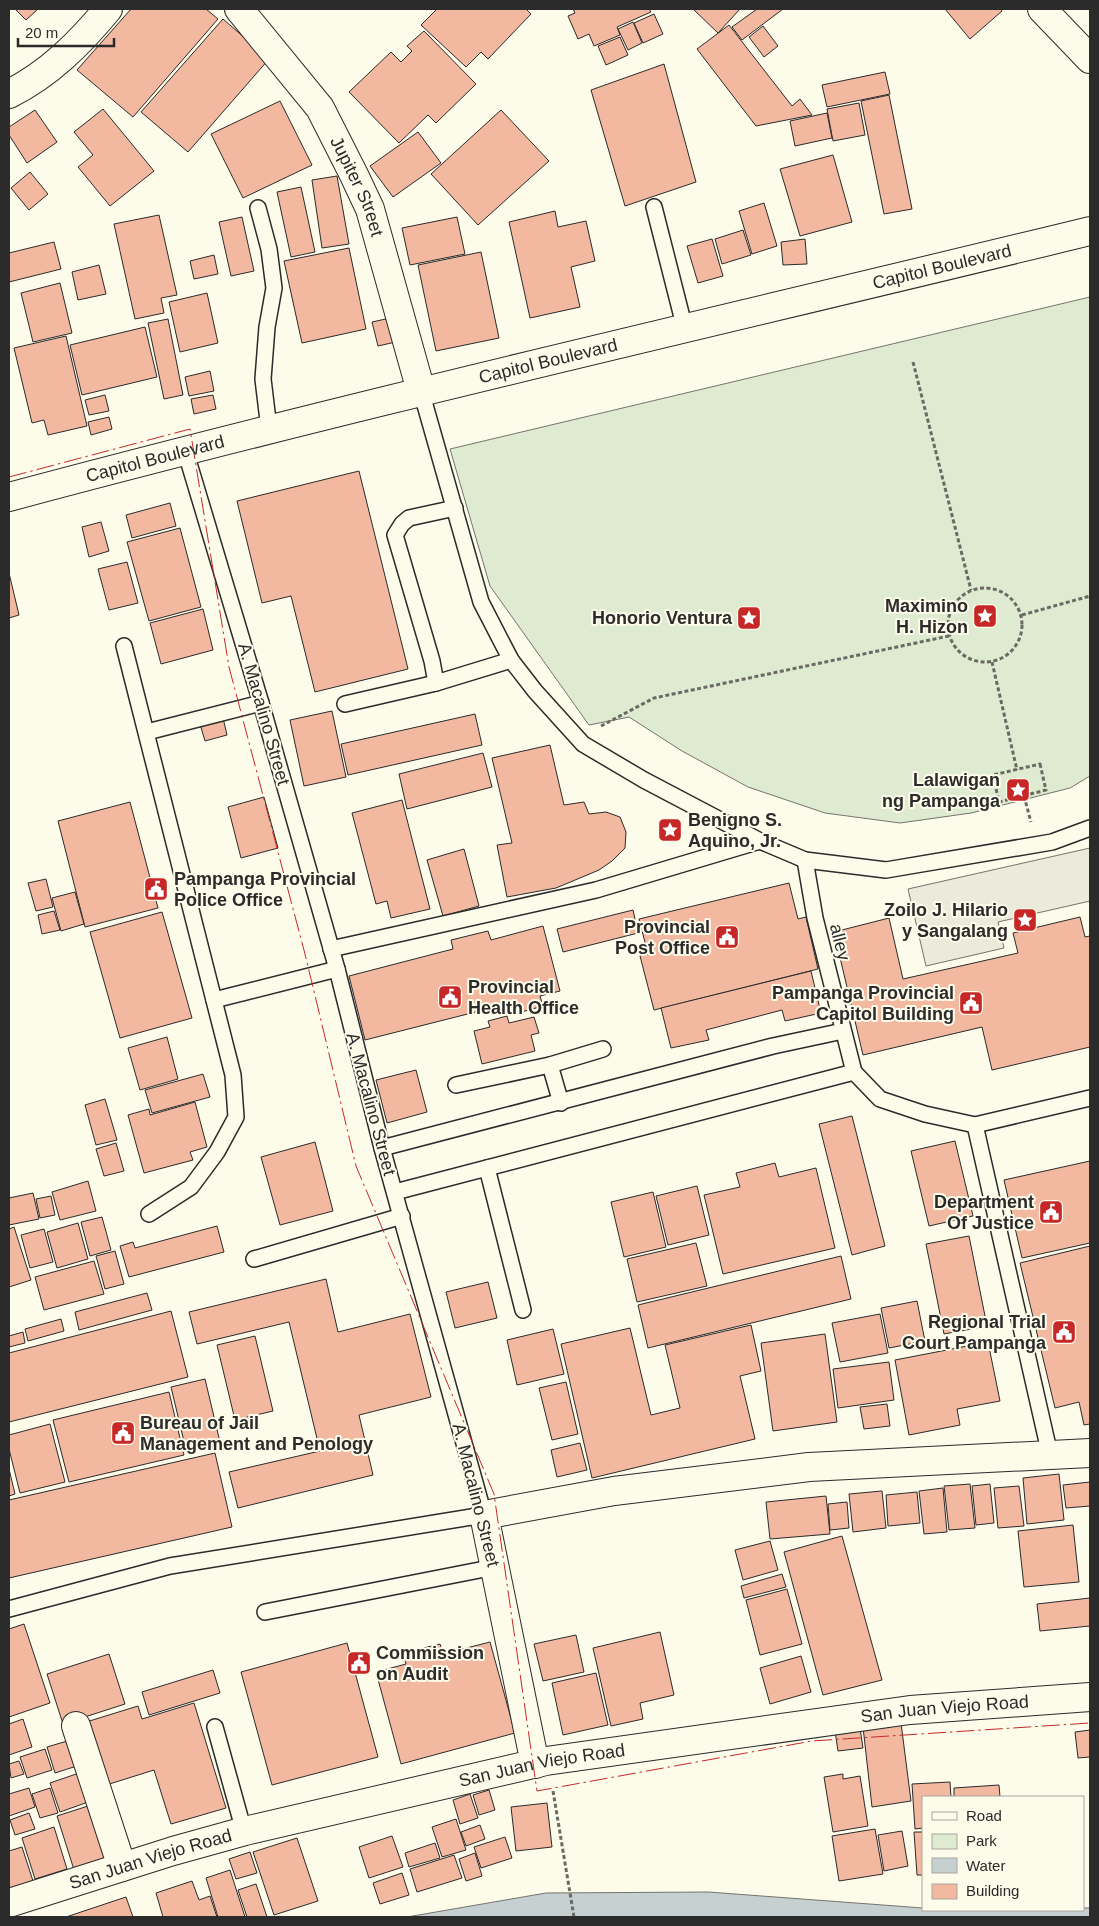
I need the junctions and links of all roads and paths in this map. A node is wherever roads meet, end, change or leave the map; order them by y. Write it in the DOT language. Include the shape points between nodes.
graph roads {
  1 [pos="108,9"];
  2 [pos="239,9"];
  3 [pos="1042,9"];
  4 [pos="1090,59"];
  5 [pos="9,94"];
  6 [pos="654,207"];
  7 [pos="258,208"];
  8 [pos="1090,231"];
  9 [pos="685,328"];
  10 [pos="913,362"];
  11 [pos="421,391"];
  12 [pos="269,429"];
  13 [pos="185,450"];
  14 [pos="9,497"];
  15 [pos="455,508"];
  16 [pos="971,590"];
  17 [pos="1090,596"];
  18 [pos="1022,615"];
  19 [pos="949,636"];
  20 [pos="124,646"];
  21 [pos="511,660"];
  22 [pos="992,662"];
  23 [pos="436,683"];
  24 [pos="261,703"];
  25 [pos="345,704"];
  26 [pos="147,732"];
  27 [pos="576,738"];
  28 [pos="1017,770"];
  29 [pos="1090,828"];
  30 [pos="760,841"];
  31 [pos="806,860"];
  32 [pos="331,949"];
  33 [pos="337,969"];
  34 [pos="214,1000"];
  35 [pos="843,1031"];
  36 [pos="603,1049"];
  37 [pos="550,1065"];
  38 [pos="854,1072"];
  39 [pos="456,1084"];
  40 [pos="1090,1098"];
  41 [pos="561,1103"];
  42 [pos="975,1125"];
  43 [pos="382,1148"];
  44 [pos="487,1168"];
  45 [pos="395,1192"];
  46 [pos="149,1214"];
  47 [pos="402,1216"];
  48 [pos="254,1259"];
  49 [pos="523,1310"];
  50 [pos="1090,1453"];
  51 [pos="1050,1455"];
  52 [pos="484,1515"];
  53 [pos="495,1567"];
  54 [pos="9,1609"];
  55 [pos="265,1612"];
  56 [pos="1090,1697"];
  57 [pos="76,1726"];
  58 [pos="215,1727"];
  59 [pos="540,1763"];
  60 [pos="245,1830"];
  61 [pos="122,1867"];
  62 [pos="9,1903"];
  63 [pos="574,1917"];
  1 -- 5 [label="street" via="69,52 28,84"];
  2 -- 11 [label="street, Jupiter Street" via="320,108 354,175 370,209"];
  3 -- 4 [label="street"];
  6 -- 9 [label="lane"];
  7 -- 12 [label="lane" via="269,249 274,288 263,379"];
  8 -- 9 [label="street, Capitol Boulevard"];
  9 -- 11 [label="street, Capitol Boulevard"];
  10 -- 16 [label="path"];
  11 -- 12 [label="street, Capitol Boulevard"];
  11 -- 15 [label="lane"];
  12 -- 13 [label="street, Capitol Boulevard"];
  13 -- 14 [label="street, Capitol Boulevard"];
  13 -- 24 [label="lane, A. Macalino Street"];
  15 -- 21 [label="lane" via="481,602"];
  15 -- 23 [label="lane" via="409,518 396,535"];
  16 -- 18 [label="path" via="992,588 1011,598"];
  16 -- 19 [label="path" via="957,601 948,618"];
  17 -- 18 [label="path"];
  18 -- 22 [label="path" via="1022,636 1011,653"];
  19 -- 22 [label="path" via="958,652 974,661"];
  19 -- 27 [label="path" via="654,698"];
  20 -- 26 [label="lane"];
  21 -- 23 [label="lane"];
  21 -- 27 [label="lane"];
  22 -- 28 [label="path"];
  23 -- 25 [label="lane"];
  24 -- 26 [label="lane"];
  24 -- 32 [label="lane, A. Macalino Street"];
  26 -- 34 [label="lane"];
  27 -- 30 [label="lane" via="644,780"];
  28 -- 28 [label="path" via="993,776 999,802 1046,790 1040,764"];
  29 -- 31 [label="lane" via="1052,842 886,870"];
  30 -- 31 [label="lane"];
  30 -- 32 [label="lane" via="596,890"];
  31 -- 35 [label="lane, alley" via="815,918"];
  32 -- 33 [label="lane, A. Macalino Street"];
  33 -- 34 [label="lane"];
  33 -- 43 [label="lane, A. Macalino Street"];
  34 -- 46 [label="lane" via="233,1075 236,1117 217,1152 191,1187"];
  35 -- 38 [label="lane, alley"];
  35 -- 41 [label="lane" via="773,1046"];
  36 -- 37 [label="lane"];
  37 -- 39 [label="lane"];
  37 -- 41 [label="lane"];
  38 -- 42 [label="lane" via="880,1099 925,1114"];
  38 -- 44 [label="lane"];
  40 -- 42 [label="lane"];
  41 -- 43 [label="lane"];
  42 -- 51 [label="lane"];
  43 -- 45 [label="lane, A. Macalino Street"];
  44 -- 45 [label="lane"];
  44 -- 49 [label="lane"];
  45 -- 47 [label="lane, A. Macalino Street"];
  47 -- 48 [label="lane"];
  47 -- 52 [label="lane, A. Macalino Street"];
  50 -- 51 [label="street"];
  51 -- 52 [label="street" via="809,1467 614,1491"];
  52 -- 53 [label="street, A. Macalino Street"];
  52 -- 54 [label="lane" via="170,1566"];
  53 -- 55 [label="lane"];
  53 -- 59 [label="street, A. Macalino Street"];
  56 -- 59 [label="street, San Juan Viejo Road" via="910,1710"];
  57 -- 61 [label="street"];
  58 -- 60 [label="lane"];
  59 -- 60 [label="street, San Juan Viejo Road"];
  59 -- 63 [label="path" via="567,1870"];
  60 -- 61 [label="street, San Juan Viejo Road"];
  61 -- 62 [label="street, San Juan Viejo Road"];
}
